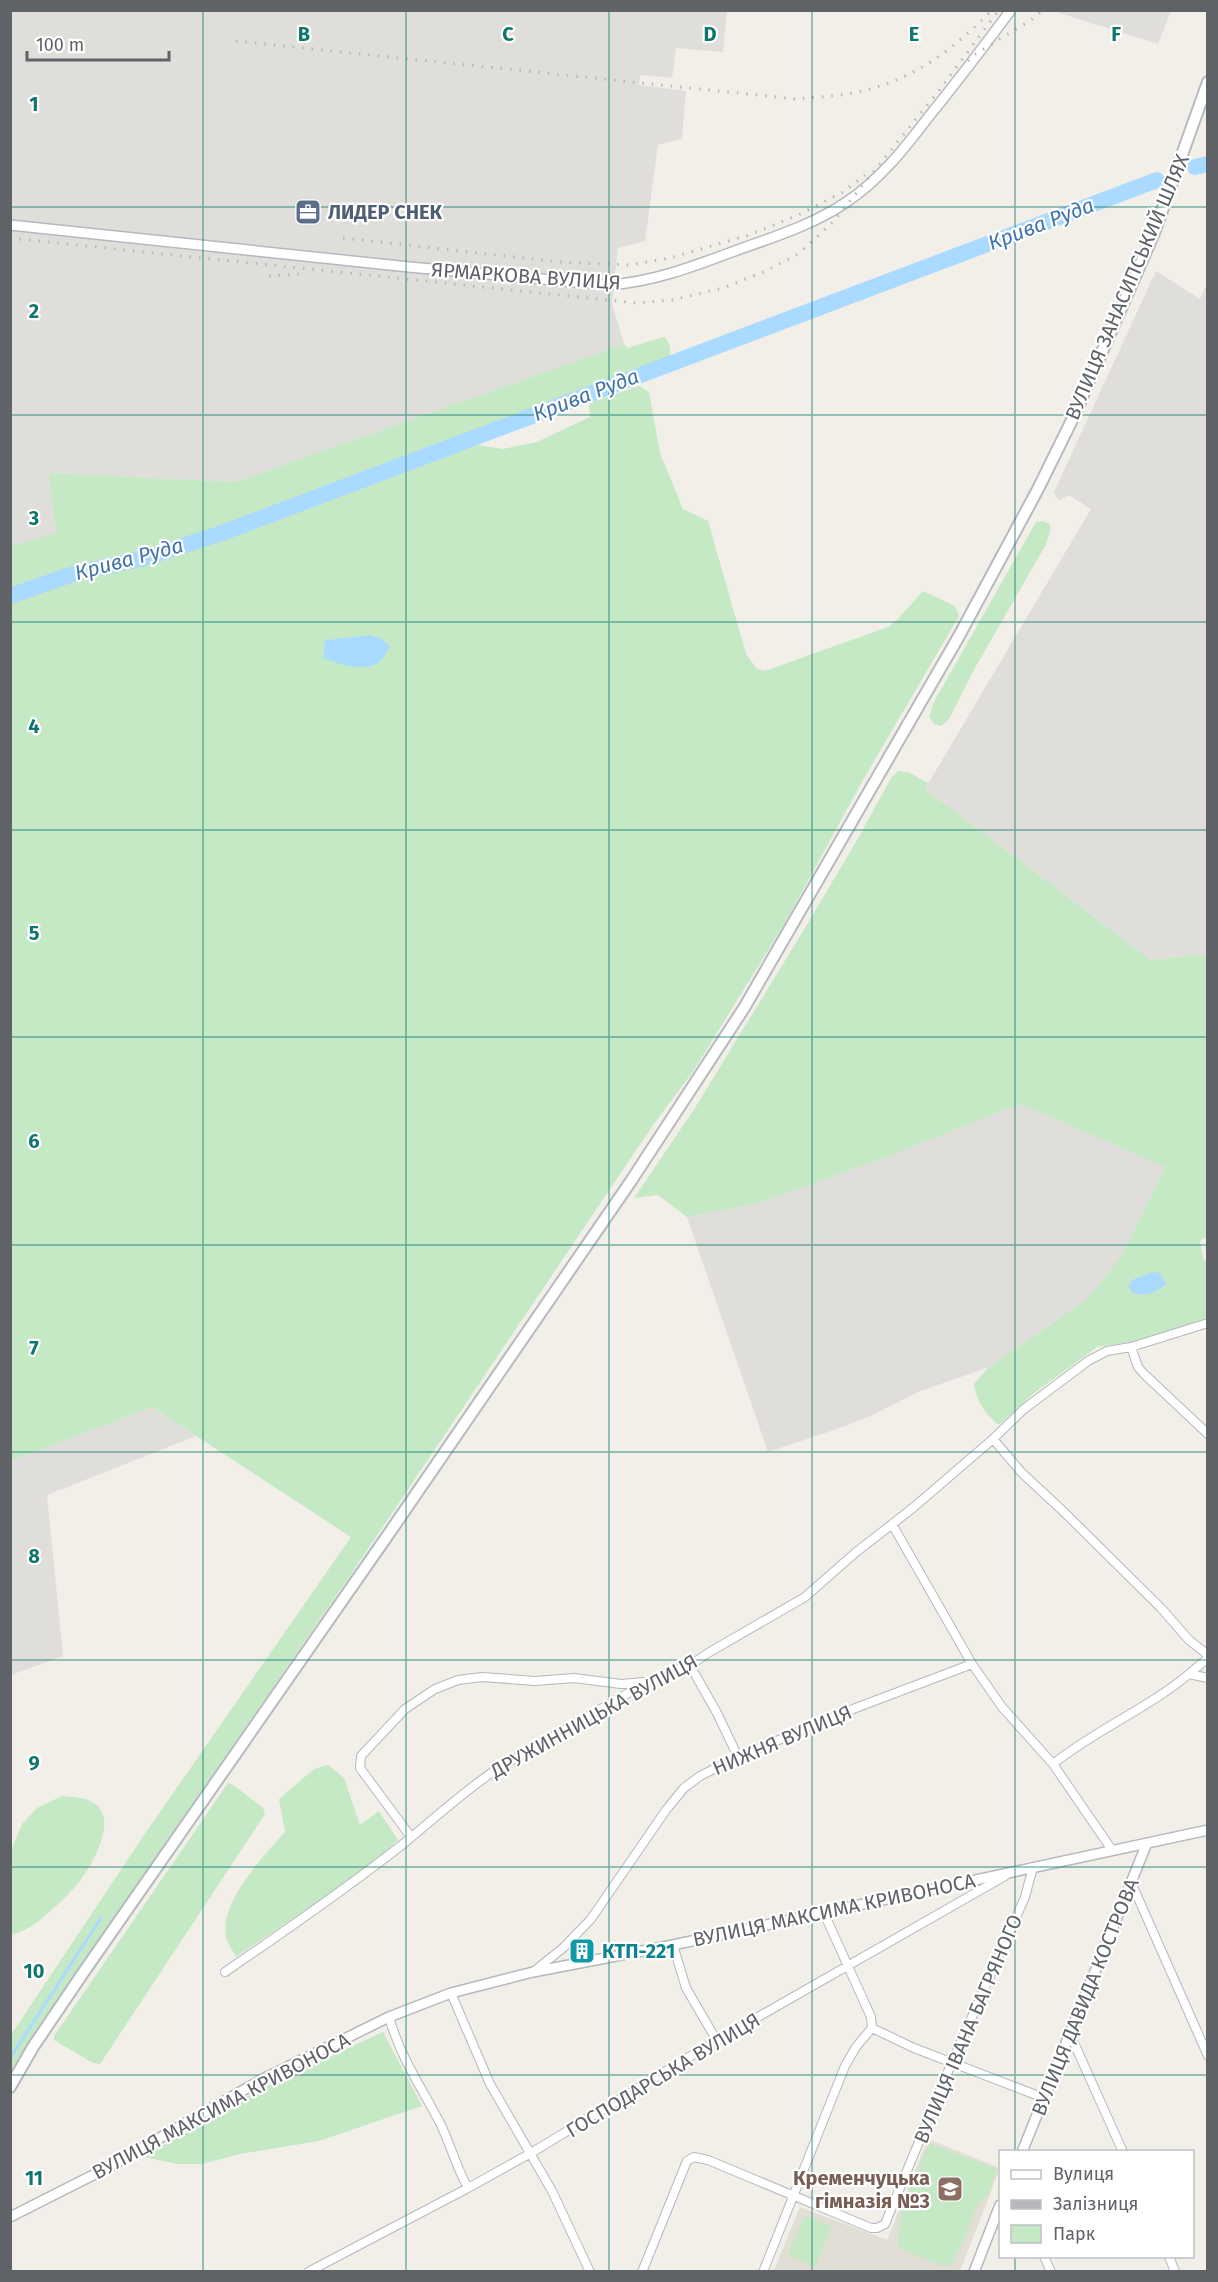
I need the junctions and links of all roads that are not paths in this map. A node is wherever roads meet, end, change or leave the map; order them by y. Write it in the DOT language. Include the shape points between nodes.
graph roads {
  1 [pos="1011,10"];
  2 [pos="1208,82"];
  3 [pos="10,225"];
  4 [pos="1208,1323"];
  5 [pos="1131,1347"];
  6 [pos="1208,1434"];
  7 [pos="993,1439"];
  8 [pos="892,1524"];
  9 [pos="1208,1657"];
  10 [pos="972,1664"];
  11 [pos="692,1667"];
  12 [pos="1189,1674"];
  13 [pos="1208,1678"];
  14 [pos="649,1681"];
  15 [pos="738,1757"];
  16 [pos="1053,1764"];
  17 [pos="1208,1830"];
  18 [pos="411,1837"];
  19 [pos="1147,1843"];
  20 [pos="1112,1850"];
  21 [pos="1034,1867"];
  22 [pos="1014,1870"];
  23 [pos="1131,1882"];
  24 [pos="823,1911"];
  25 [pos="673,1944"];
  26 [pos="847,1967"];
  27 [pos="225,1972"];
  28 [pos="533,1972"];
  29 [pos="452,1993"];
  30 [pos="389,2017"];
  31 [pos="872,2028"];
  32 [pos="1070,2034"];
  33 [pos="717,2042"];
  34 [pos="1208,2056"];
  35 [pos="952,2062"];
  36 [pos="10,2087"];
  37 [pos="1044,2098"];
  38 [pos="1022,2150"];
  39 [pos="1124,2150"];
  40 [pos="531,2153"];
  41 [pos="468,2188"];
  42 [pos="792,2196"];
  43 [pos="999,2208"];
  44 [pos="10,2217"];
  45 [pos="308,2271"];
  46 [pos="590,2271"];
  47 [pos="642,2271"];
  48 [pos="763,2271"];
  49 [pos="974,2271"];
  1 -- 3 [label="street, ЯРМАРКОВА ВУЛИЦЯ" via="889,166 845,203 799,227 635,284 409,267"];
  2 -- 36 [label="main road, ВУЛИЦЯ ЗАНАСИПСЬКИЙ ШЛЯХ" via="1154,233 1074,418 959,636 744,1008 631,1181 83,1973"];
  4 -- 5 [label="street, ДРУЖИННИЦЬКА ВУЛИЦЯ"];
  5 -- 6 [label="street" via="1144,1374"];
  5 -- 7 [label="street, ДРУЖИННИЦЬКА ВУЛИЦЯ" via="1107,1351 1088,1361 1024,1409"];
  7 -- 8 [label="street, ДРУЖИННИЦЬКА ВУЛИЦЯ"];
  7 -- 9 [label="street" via="1022,1473"];
  8 -- 10 [label="street"];
  8 -- 11 [label="street, ДРУЖИННИЦЬКА ВУЛИЦЯ" via="805,1597 708,1653"];
  9 -- 12 [label="street"];
  10 -- 15 [label="street, НИЖНЯ ВУЛИЦЯ"];
  10 -- 16 [label="street" via="1002,1707"];
  11 -- 14 [label="street, ДРУЖИННИЦЬКА ВУЛИЦЯ" via="678,1668"];
  11 -- 15 [label="street"];
  12 -- 13 [label="street"];
  12 -- 16 [label="street"];
  14 -- 18 [label="street, ДРУЖИННИЦЬКА ВУЛИЦЯ" via="483,1778"];
  14 -- 18 [label="street" via="621,1684 574,1678 535,1681 482,1677 458,1680 435,1689 405,1709 360,1761 360,1768"];
  15 -- 28 [label="street, НИЖНЯ ВУЛИЦЯ" via="684,1788 591,1920"];
  16 -- 20 [label="street"];
  17 -- 19 [label="street, ВУЛИЦЯ МАКСИМА КРИВОНОСА"];
  18 -- 27 [label="street, ДРУЖИННИЦЬКА ВУЛИЦЯ" via="308,1916"];
  19 -- 20 [label="street, ВУЛИЦЯ МАКСИМА КРИВОНОСА"];
  19 -- 23 [label="street, ВУЛИЦЯ ДАВИДА КОСТРОВА"];
  20 -- 21 [label="street, ВУЛИЦЯ МАКСИМА КРИВОНОСА"];
  21 -- 22 [label="street, ВУЛИЦЯ МАКСИМА КРИВОНОСА"];
  21 -- 35 [label="street, ВУЛИЦЯ ІВАНА БАГРЯНОГО" via="1025,1897"];
  22 -- 24 [label="street, ВУЛИЦЯ МАКСИМА КРИВОНОСА"];
  22 -- 26 [label="street, ГОСПОДАРСЬКА ВУЛИЦЯ"];
  23 -- 32 [label="street, ВУЛИЦЯ ДАВИДА КОСТРОВА"];
  23 -- 34 [label="street"];
  24 -- 25 [label="street, ВУЛИЦЯ МАКСИМА КРИВОНОСА"];
  24 -- 26 [label="street"];
  25 -- 28 [label="street, ВУЛИЦЯ МАКСИМА КРИВОНОСА"];
  25 -- 33 [label="street" via="686,1988"];
  26 -- 31 [label="street" via="871,2017"];
  26 -- 33 [label="street, ГОСПОДАРСЬКА ВУЛИЦЯ"];
  28 -- 29 [label="street, ВУЛИЦЯ МАКСИМА КРИВОНОСА"];
  29 -- 30 [label="street, ВУЛИЦЯ МАКСИМА КРИВОНОСА"];
  29 -- 40 [label="street" via="495,2094"];
  30 -- 41 [label="street" via="411,2073 441,2126"];
  30 -- 44 [label="street, ВУЛИЦЯ МАКСИМА КРИВОНОСА" via="263,2079"];
  31 -- 35 [label="street"];
  31 -- 42 [label="street" via="845,2066"];
  32 -- 37 [label="street, ВУЛИЦЯ ДАВИДА КОСТРОВА"];
  32 -- 39 [label="street"];
  33 -- 40 [label="street, ГОСПОДАРСЬКА ВУЛИЦЯ"];
  35 -- 37 [label="street"];
  35 -- 42 [label="street, ВУЛИЦЯ ІВАНА БАГРЯНОГО" via="885,2224 872,2228"];
  37 -- 38 [label="street, ВУЛИЦЯ ДАВИДА КОСТРОВА"];
  40 -- 41 [label="street, ГОСПОДАРСЬКА ВУЛИЦЯ"];
  40 -- 46 [label="street"];
  41 -- 45 [label="street, ГОСПОДАРСЬКА ВУЛИЦЯ"];
  42 -- 47 [label="street" via="708,2160 690,2158"];
  42 -- 48 [label="street"];
  43 -- 49 [label="street"];
}
